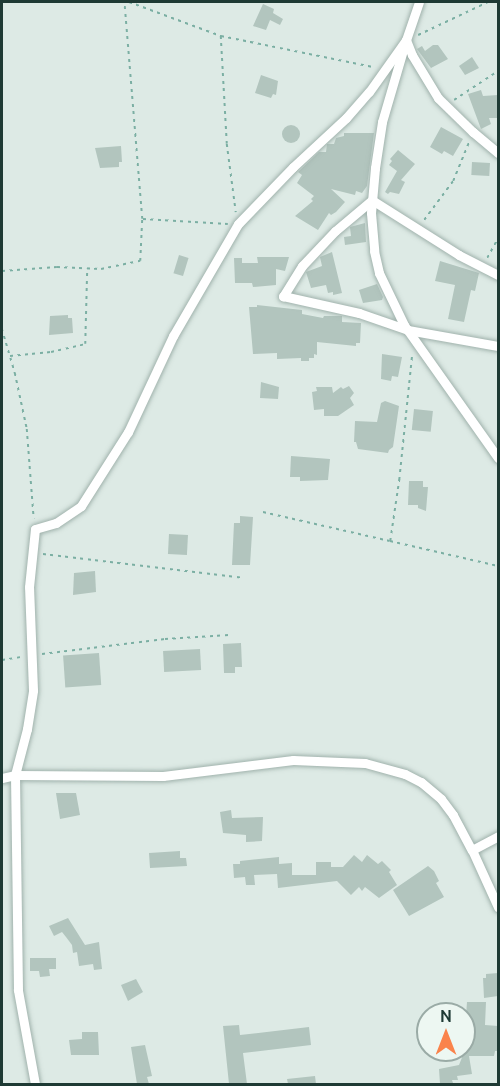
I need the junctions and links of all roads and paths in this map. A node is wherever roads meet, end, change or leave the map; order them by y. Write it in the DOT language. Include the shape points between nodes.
graph roads {
  1 [pos="124,2"];
  2 [pos="129,2"];
  3 [pos="419,2"];
  4 [pos="488,2"];
  5 [pos="220,36"];
  6 [pos="406,40"];
  7 [pos="386,70"];
  8 [pos="498,71"];
  9 [pos="446,106"];
  10 [pos="473,132"];
  11 [pos="498,153"];
  12 [pos="372,200"];
  13 [pos="142,219"];
  14 [pos="238,224"];
  15 [pos="417,228"];
  16 [pos="498,238"];
  17 [pos="482,267"];
  18 [pos="87,268"];
  19 [pos="2,271"];
  20 [pos="498,275"];
  21 [pos="2,329"];
  22 [pos="408,330"];
  23 [pos="414,339"];
  24 [pos="498,346"];
  25 [pos="10,356"];
  26 [pos="498,458"];
  27 [pos="263,512"];
  28 [pos="35,529"];
  29 [pos="390,541"];
  30 [pos="31,553"];
  31 [pos="498,566"];
  32 [pos="243,578"];
  33 [pos="229,635"];
  34 [pos="32,656"];
  35 [pos="2,660"];
  36 [pos="15,775"];
  37 [pos="2,778"];
  38 [pos="498,836"];
  39 [pos="472,850"];
  40 [pos="498,907"];
  41 [pos="35,1084"];
  1 -- 13 [label="path"];
  2 -- 5 [label="path"];
  3 -- 6 [label="street"];
  4 -- 6 [label="path"];
  5 -- 7 [label="path"];
  5 -- 14 [label="path" via="227,144"];
  6 -- 7 [label="street"];
  6 -- 9 [label="street"];
  6 -- 12 [label="street" via="382,122"];
  7 -- 14 [label="street" via="346,118"];
  8 -- 9 [label="path"];
  9 -- 10 [label="street"];
  10 -- 11 [label="street"];
  10 -- 15 [label="path" via="453,182"];
  12 -- 15 [label="street"];
  12 -- 22 [label="street" via="379,273"];
  12 -- 22 [label="street" via="302,266 283,296"];
  13 -- 14 [label="path"];
  13 -- 18 [label="path" via="140,261"];
  14 -- 28 [label="street" via="173,336 128,432 81,506 62,519"];
  15 -- 17 [label="street"];
  16 -- 17 [label="path"];
  17 -- 20 [label="street"];
  18 -- 19 [label="path"];
  18 -- 25 [label="path" via="85,344"];
  21 -- 25 [label="path"];
  22 -- 23 [label="street"];
  22 -- 24 [label="street"];
  23 -- 26 [label="street"];
  23 -- 29 [label="path"];
  25 -- 28 [label="path" via="27,429"];
  27 -- 29 [label="path"];
  28 -- 30 [label="street"];
  29 -- 31 [label="path"];
  30 -- 32 [label="path"];
  30 -- 34 [label="street"];
  33 -- 34 [label="path"];
  34 -- 35 [label="path"];
  34 -- 36 [label="street" via="33,690"];
  36 -- 37 [label="street"];
  36 -- 39 [label="street" via="164,776 293,760 365,763 421,782 441,799"];
  36 -- 41 [label="street" via="18,990"];
  38 -- 39 [label="street"];
  39 -- 40 [label="street"];
}
